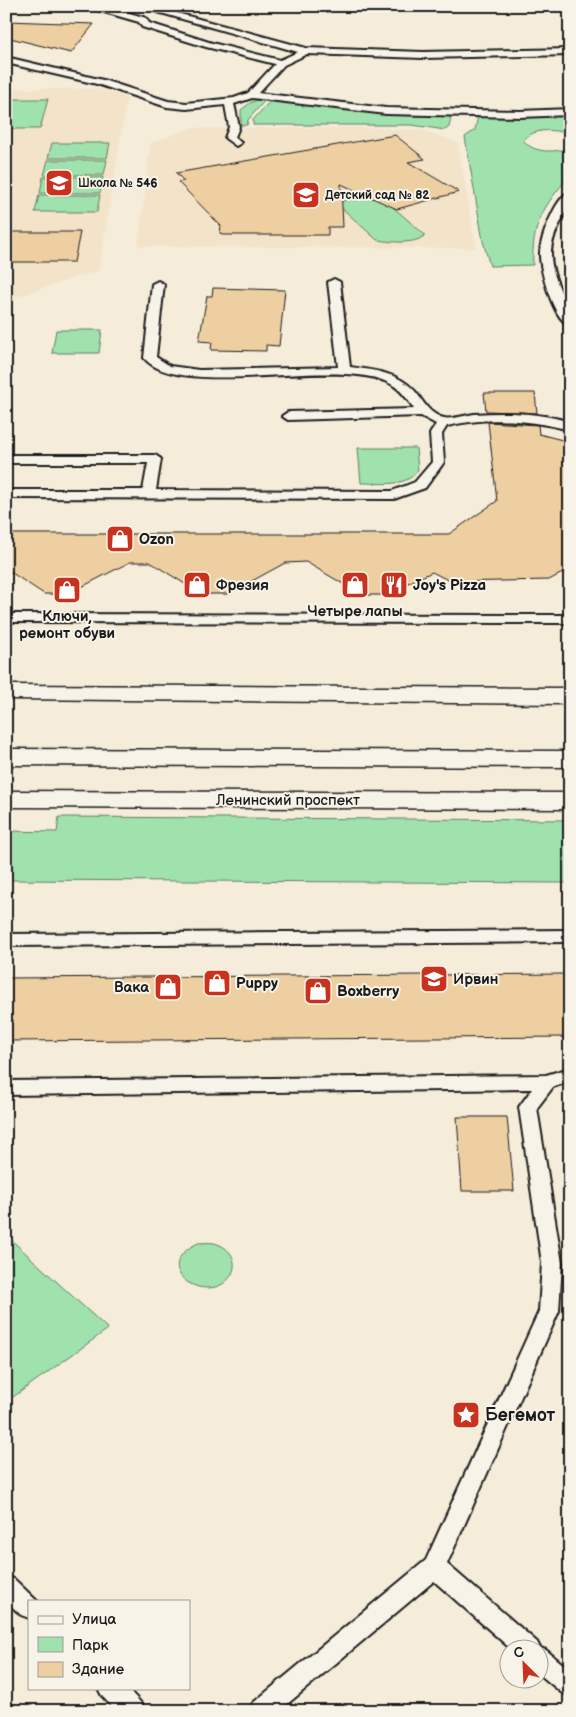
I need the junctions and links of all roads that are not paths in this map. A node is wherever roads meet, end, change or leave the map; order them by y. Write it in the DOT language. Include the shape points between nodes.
graph roads {
  1 [pos="86,6"];
  2 [pos="160,9"];
  3 [pos="142,20"];
  4 [pos="306,51"];
  5 [pos="570,52"];
  6 [pos="6,60"];
  7 [pos="281,63"];
  8 [pos="250,95"];
  9 [pos="229,102"];
  10 [pos="570,112"];
  11 [pos="236,142"];
  12 [pos="570,195"];
  13 [pos="334,282"];
  14 [pos="158,284"];
  15 [pos="570,322"];
  16 [pos="344,370"];
  17 [pos="423,412"];
  18 [pos="288,416"];
  19 [pos="443,422"];
  20 [pos="570,426"];
  21 [pos="6,460"];
  22 [pos="6,494"];
  23 [pos="150,494"];
  24 [pos="6,618"];
  25 [pos="570,620"];
  26 [pos="6,692"];
  27 [pos="570,696"];
  28 [pos="6,757"];
  29 [pos="570,759"];
  30 [pos="6,799"];
  31 [pos="570,800"];
  32 [pos="569,936"];
  33 [pos="6,940"];
  34 [pos="570,1074"];
  35 [pos="547,1082"];
  36 [pos="6,1088"];
  37 [pos="434,1567"];
  38 [pos="6,1586"];
  39 [pos="28,1607"];
  40 [pos="518,1640"];
  41 [pos="548,1666"];
  42 [pos="570,1685"];
  43 [pos="112,1690"];
  44 [pos="133,1711"];
  45 [pos="261,1711"];
  1 -- 3 [label="lane"];
  2 -- 3 [label="lane"];
  2 -- 4 [label="lane"];
  3 -- 7 [label="lane" via="145,25 167,32"];
  4 -- 5 [label="lane" via="423,55"];
  4 -- 7 [label="lane"];
  6 -- 9 [label="lane" via="100,82 167,104 186,106"];
  7 -- 8 [label="lane"];
  8 -- 9 [label="lane"];
  8 -- 10 [label="lane" via="386,111"];
  9 -- 11 [label="lane" via="234,127 230,138"];
  12 -- 15 [label="lane" via="553,226 545,253 550,282"];
  13 -- 16 [label="lane"];
  14 -- 16 [label="lane" via="150,358 167,369 199,374"];
  16 -- 17 [label="lane" via="393,380 409,392"];
  17 -- 18 [label="lane"];
  17 -- 19 [label="lane"];
  19 -- 20 [label="lane" via="515,418 558,421"];
  19 -- 23 [label="lane" via="436,434 438,462 420,485 394,495"];
  21 -- 23 [label="lane" via="155,459"];
  22 -- 23 [label="lane"];
  24 -- 25 [label="lane"];
  26 -- 27 [label="main road"];
  28 -- 29 [label="main road"];
  30 -- 31 [label="main road, Ленинский проспект"];
  32 -- 33 [label="lane"];
  34 -- 35 [label="lane"];
  35 -- 36 [label="lane"];
  35 -- 37 [label="lane" via="528,1107 552,1262 549,1311"];
  37 -- 40 [label="lane"];
  37 -- 45 [label="lane"];
  38 -- 39 [label="lane"];
  41 -- 42 [label="lane"];
  43 -- 44 [label="lane"];
}
